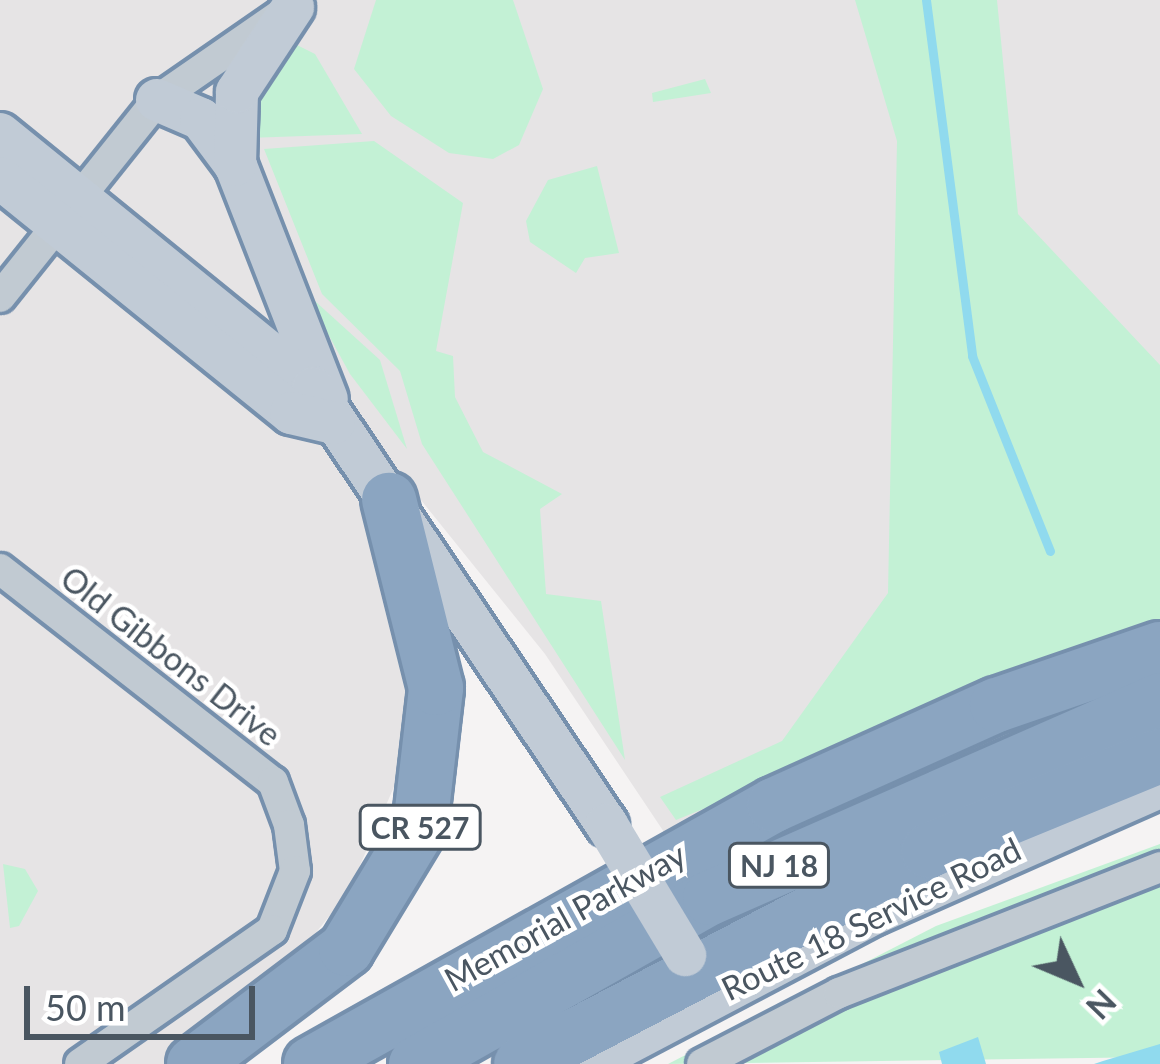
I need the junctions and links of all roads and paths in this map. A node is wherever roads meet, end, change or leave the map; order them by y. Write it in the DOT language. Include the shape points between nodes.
graph roads {
  1 [pos="299,4"];
  2 [pos="157,100"];
  3 [pos="0,134"];
  4 [pos="236,166"];
  5 [pos="0,178"];
  6 [pos="66,208"];
  7 [pos="0,297"];
  8 [pos="334,423"];
  9 [pos="389,500"];
  10 [pos="0,569"];
  11 [pos="1160,624"];
  12 [pos="1160,649"];
  13 [pos="1160,700"];
  14 [pos="998,705"];
  15 [pos="1160,756"];
  16 [pos="1160,787"];
  17 [pos="1160,867"];
  18 [pos="689,962"];
  19 [pos="80,1064"];
  20 [pos="194,1064"];
  21 [pos="311,1064"];
  22 [pos="416,1064"];
  23 [pos="521,1064"];
  24 [pos="588,1064"];
  25 [pos="702,1064"];
  1 -- 2 [label="street"];
  1 -- 4 [label="main road" via="237,92"];
  2 -- 4 [label="main road" via="201,119"];
  2 -- 6 [label="street"];
  3 -- 6 [label="main road"];
  4 -- 8 [label="main road"];
  5 -- 6 [label="main road"];
  6 -- 7 [label="street"];
  6 -- 8 [label="main road" via="313,388"];
  8 -- 9 [label="main road"];
  9 -- 18 [label="main road, bridge" via="608,825"];
  9 -- 20 [label="highway, CR 527" via="436,688 421,827 346,950"];
  10 -- 19 [label="street, Old Gibbons Drive" via="273,782 289,825 295,871 272,930"];
  11 -- 14 [label="highway"];
  12 -- 14 [label="highway, Memorial Parkway / NJ 18"];
  13 -- 22 [label="highway, Memorial Parkway / NJ 18" via="710,898"];
  14 -- 21 [label="highway, Memorial Parkway / NJ 18" via="620,884"];
  15 -- 18 [label="highway" via="976,829"];
  16 -- 24 [label="main road, Route 18 Service Road" via="875,913"];
  17 -- 25 [label="street" via="839,993"];
  18 -- 23 [label="highway"];
}
